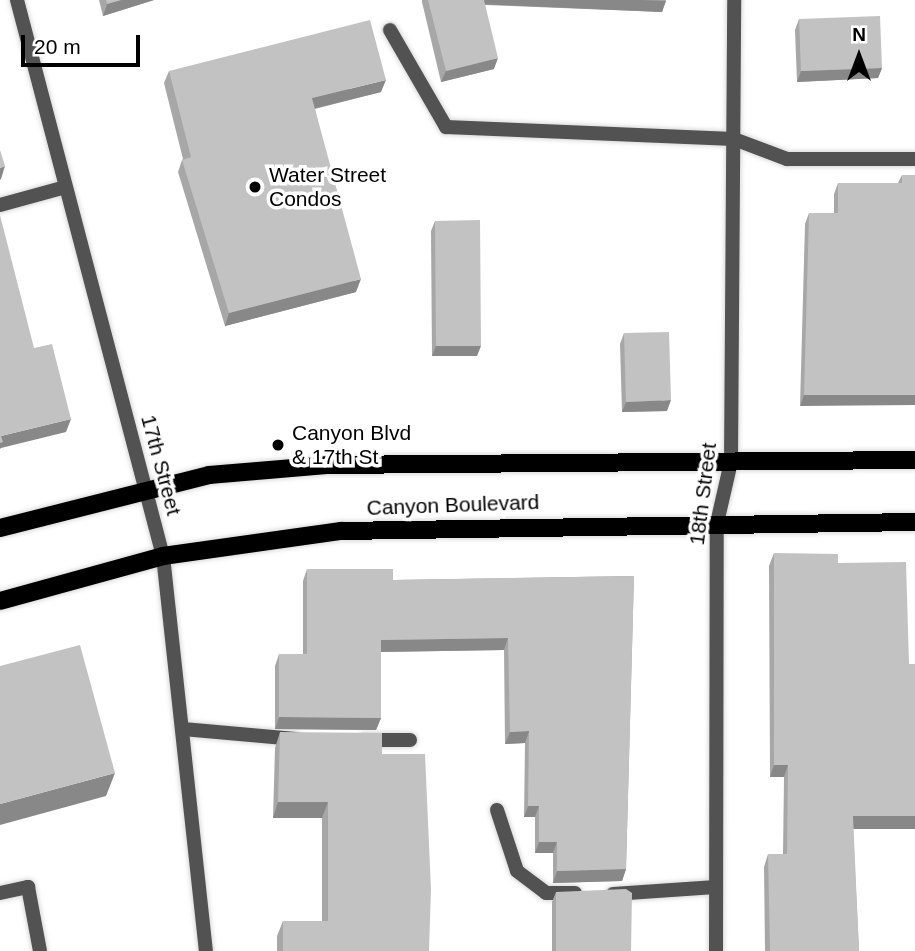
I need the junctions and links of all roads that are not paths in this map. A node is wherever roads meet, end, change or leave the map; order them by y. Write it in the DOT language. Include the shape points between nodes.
graph roads {
  1 [pos="16,0"];
  2 [pos="734,0"];
  3 [pos="390,30"];
  4 [pos="734,139"];
  5 [pos="915,159"];
  6 [pos="66,187"];
  7 [pos="0,205"];
  8 [pos="915,460"];
  9 [pos="731,462"];
  10 [pos="147,487"];
  11 [pos="915,522"];
  12 [pos="717,523"];
  13 [pos="0,528"];
  14 [pos="163,556"];
  15 [pos="0,601"];
  16 [pos="183,729"];
  17 [pos="317,739"];
  18 [pos="343,739"];
  19 [pos="410,740"];
  20 [pos="497,810"];
  21 [pos="716,887"];
  22 [pos="0,893"];
  23 [pos="40,951"];
  24 [pos="206,951"];
  25 [pos="716,951"];
  1 -- 6 [label="street, 17th Street"];
  2 -- 4 [label="street, 18th Street"];
  3 -- 4 [label="street" via="446,127"];
  4 -- 5 [label="street" via="787,159"];
  4 -- 9 [label="street, 18th Street"];
  6 -- 7 [label="street"];
  6 -- 10 [label="street, 17th Street"];
  8 -- 9 [label="main road, Canyon Boulevard"];
  9 -- 10 [label="main road, Canyon Boulevard" via="398,461 218,474"];
  9 -- 12 [label="street, 18th Street"];
  10 -- 13 [label="main road, Canyon Boulevard"];
  10 -- 14 [label="street, 17th Street"];
  11 -- 12 [label="main road, Canyon Boulevard"];
  12 -- 14 [label="main road, Canyon Boulevard" via="415,527"];
  12 -- 21 [label="street, 18th Street"];
  14 -- 15 [label="main road, Canyon Boulevard"];
  14 -- 16 [label="street, 17th Street"];
  16 -- 17 [label="street"];
  16 -- 24 [label="street, 17th Street"];
  18 -- 19 [label="street"];
  20 -- 21 [label="street" via="517,871 546,893"];
  21 -- 25 [label="street, 18th Street"];
  22 -- 23 [label="street" via="28,887"];
}
